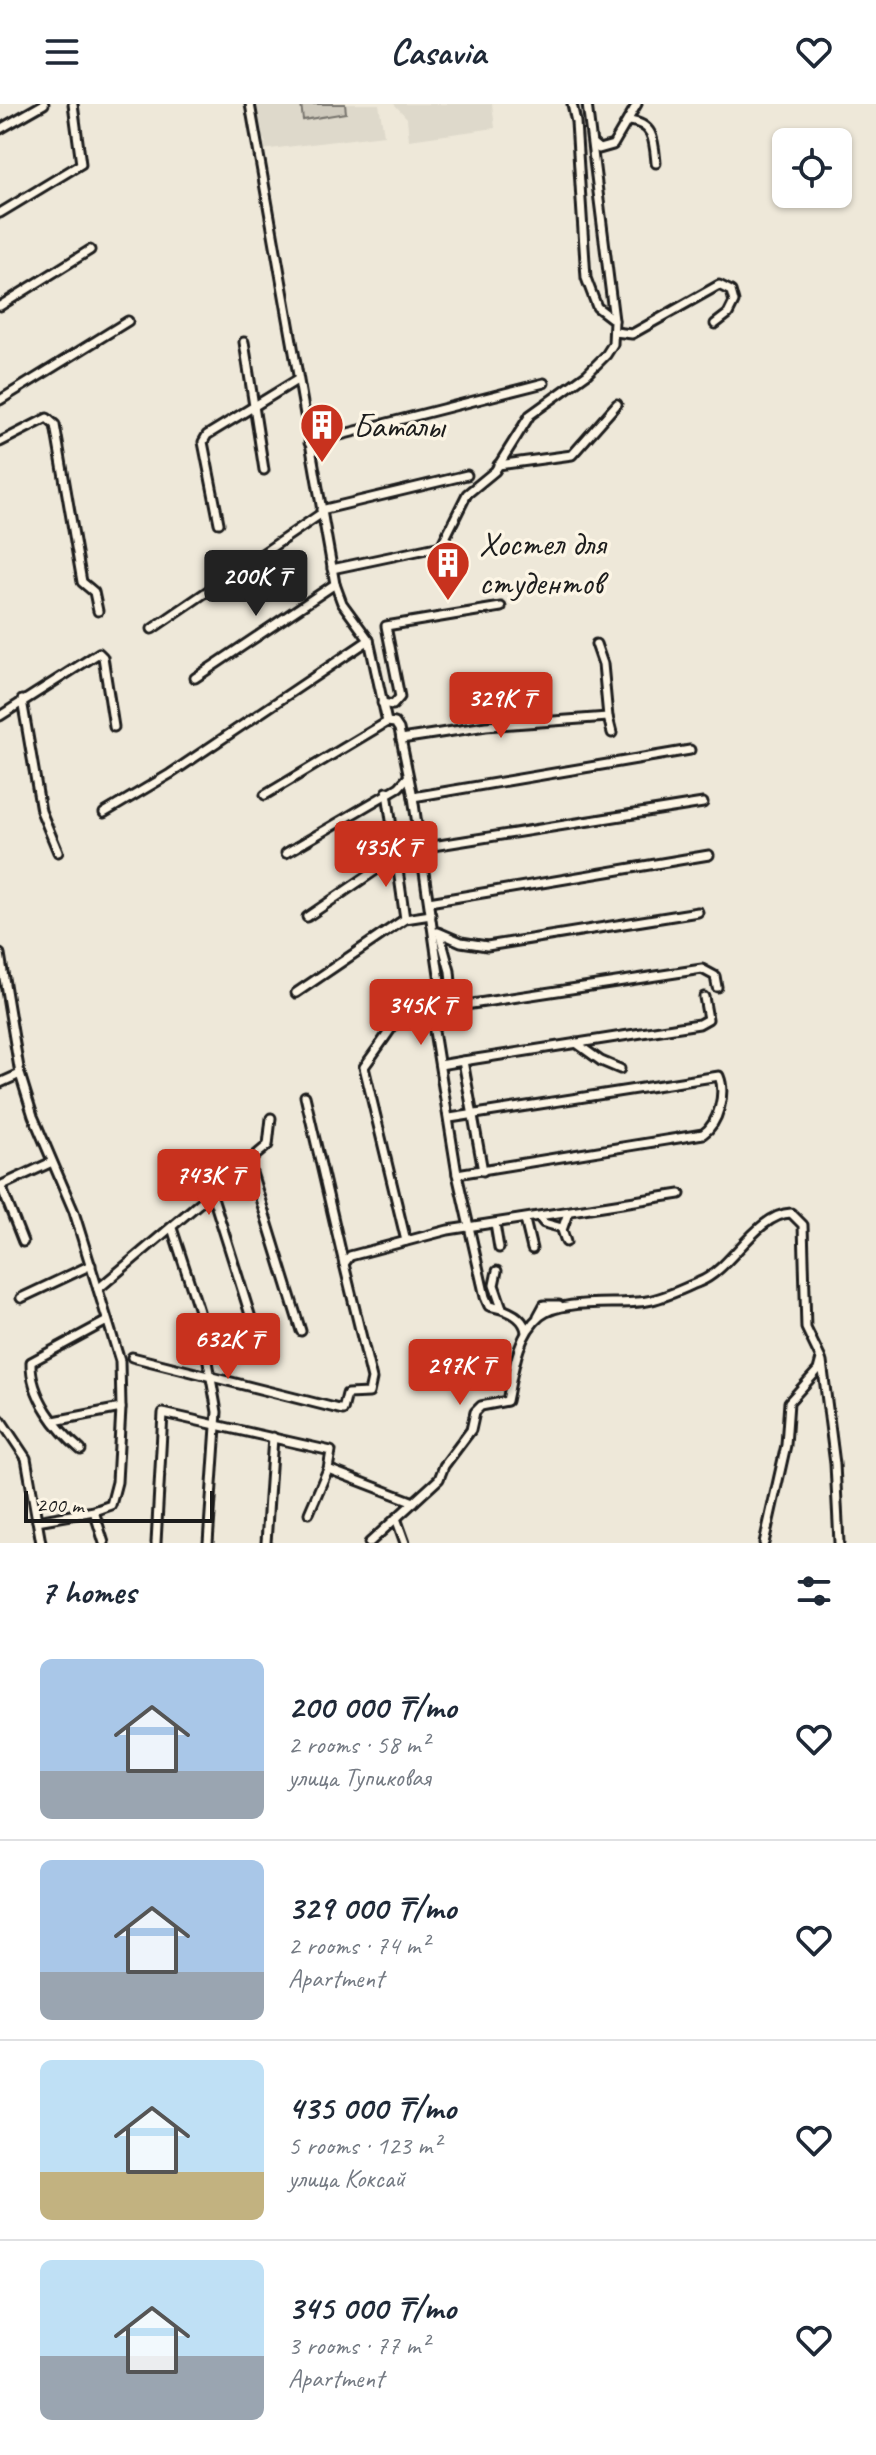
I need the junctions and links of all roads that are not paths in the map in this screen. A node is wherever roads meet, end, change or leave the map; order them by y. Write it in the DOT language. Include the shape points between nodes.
graph roads {
  1 [pos="73,104"];
  2 [pos="250,104"];
  3 [pos="587,104"];
  4 [pos="637,104"];
  5 [pos="41,106"];
  6 [pos="573,108"];
  7 [pos="628,121"];
  8 [pos="0,129"];
  9 [pos="591,135"];
  10 [pos="593,144"];
  11 [pos="656,163"];
  12 [pos="0,213"];
  13 [pos="90,250"];
  14 [pos="0,306"];
  15 [pos="614,320"];
  16 [pos="128,321"];
  17 [pos="715,324"];
  18 [pos="615,332"];
  19 [pos="244,342"];
  20 [pos="297,380"];
  21 [pos="544,383"];
  22 [pos="0,400"];
  23 [pos="617,404"];
  24 [pos="254,406"];
  25 [pos="0,442"];
  26 [pos="309,443"];
  27 [pos="498,465"];
  28 [pos="264,470"];
  29 [pos="467,475"];
  30 [pos="322,511"];
  31 [pos="219,523"];
  32 [pos="332,569"];
  33 [pos="335,584"];
  34 [pos="501,607"];
  35 [pos="98,611"];
  36 [pos="152,629"];
  37 [pos="369,640"];
  38 [pos="596,644"];
  39 [pos="195,678"];
  40 [pos="22,700"];
  41 [pos="382,703"];
  42 [pos="0,716"];
  43 [pos="608,717"];
  44 [pos="387,722"];
  45 [pos="114,727"];
  46 [pos="612,733"];
  47 [pos="401,739"];
  48 [pos="690,750"];
  49 [pos="408,777"];
  50 [pos="387,792"];
  51 [pos="265,795"];
  52 [pos="413,797"];
  53 [pos="703,803"];
  54 [pos="104,813"];
  55 [pos="420,848"];
  56 [pos="58,852"];
  57 [pos="286,853"];
  58 [pos="398,855"];
  59 [pos="709,855"];
  60 [pos="429,902"];
  61 [pos="698,912"];
  62 [pos="431,915"];
  63 [pos="307,917"];
  64 [pos="405,919"];
  65 [pos="435,930"];
  66 [pos="0,954"];
  67 [pos="717,987"];
  68 [pos="441,988"];
  69 [pos="296,993"];
  70 [pos="704,997"];
  71 [pos="4,1006"];
  72 [pos="453,1007"];
  73 [pos="439,1009"];
  74 [pos="595,1040"];
  75 [pos="576,1043"];
  76 [pos="598,1059"];
  77 [pos="463,1061"];
  78 [pos="440,1065"];
  79 [pos="620,1069"];
  80 [pos="20,1074"];
  81 [pos="0,1083"];
  82 [pos="305,1096"];
  83 [pos="473,1115"];
  84 [pos="271,1118"];
  85 [pos="450,1118"];
  86 [pos="52,1162"];
  87 [pos="249,1163"];
  88 [pos="483,1171"];
  89 [pos="457,1174"];
  90 [pos="0,1186"];
  91 [pos="212,1194"];
  92 [pos="680,1194"];
  93 [pos="568,1213"];
  94 [pos="539,1217"];
  95 [pos="525,1220"];
  96 [pos="495,1224"];
  97 [pos="468,1227"];
  98 [pos="172,1228"];
  99 [pos="562,1228"];
  100 [pos="338,1239"];
  101 [pos="406,1241"];
  102 [pos="23,1242"];
  103 [pos="566,1242"];
  104 [pos="499,1248"];
  105 [pos="532,1249"];
  106 [pos="361,1252"];
  107 [pos="344,1264"];
  108 [pos="91,1265"];
  109 [pos="497,1271"];
  110 [pos="98,1289"];
  111 [pos="21,1298"];
  112 [pos="502,1308"];
  113 [pos="107,1321"];
  114 [pos="301,1331"];
  115 [pos="526,1332"];
  116 [pos="257,1337"];
  117 [pos="132,1357"];
  118 [pos="821,1359"];
  119 [pos="212,1377"];
  120 [pos="121,1408"];
  121 [pos="0,1419"];
  122 [pos="54,1421"];
  123 [pos="218,1424"];
  124 [pos="273,1437"];
  125 [pos="81,1450"];
  126 [pos="328,1469"];
  127 [pos="414,1502"];
  128 [pos="94,1511"];
  129 [pos="309,1513"];
  130 [pos="396,1518"];
  131 [pos="37,1521"];
  132 [pos="41,1543"];
  133 [pos="104,1543"];
  134 [pos="156,1543"];
  135 [pos="208,1543"];
  136 [pos="266,1543"];
  137 [pos="369,1543"];
  138 [pos="405,1543"];
  139 [pos="764,1543"];
  140 [pos="839,1543"];
  1 -- 12 [label="street" via="79,166"];
  2 -- 20 [label="street"];
  3 -- 9 [label="street"];
  4 -- 7 [label="street"];
  5 -- 8 [label="street"];
  6 -- 9 [label="street"];
  6 -- 15 [label="street" via="586,278 597,307"];
  7 -- 10 [label="street" via="613,145 599,149"];
  7 -- 11 [label="street" via="645,124 651,131"];
  9 -- 10 [label="street"];
  10 -- 15 [label="street"];
  13 -- 14 [label="street"];
  15 -- 18 [label="street"];
  16 -- 22 [label="street"];
  17 -- 18 [label="street" via="734,302 731,291 719,285 632,334"];
  18 -- 27 [label="street" via="613,344 597,364 530,415"];
  19 -- 24 [label="street"];
  20 -- 24 [label="street"];
  20 -- 26 [label="street"];
  21 -- 26 [label="street"];
  23 -- 27 [label="street" via="572,455"];
  24 -- 28 [label="street"];
  24 -- 31 [label="street" via="203,442"];
  25 -- 35 [label="street" via="39,419 55,425 82,582 94,592"];
  26 -- 30 [label="street"];
  27 -- 32 [label="street" via="467,494 441,546"];
  29 -- 30 [label="street"];
  30 -- 32 [label="street"];
  30 -- 36 [label="street"];
  32 -- 33 [label="street"];
  33 -- 37 [label="street"];
  33 -- 39 [label="street"];
  34 -- 41 [label="street" via="386,626 400,697 393,705"];
  37 -- 41 [label="street"];
  37 -- 54 [label="street"];
  38 -- 43 [label="street"];
  40 -- 42 [label="street"];
  40 -- 45 [label="street" via="99,653"];
  40 -- 56 [label="street" via="41,811"];
  41 -- 44 [label="street"];
  43 -- 46 [label="street"];
  43 -- 47 [label="street"];
  44 -- 47 [label="street" via="395,723"];
  44 -- 51 [label="street"];
  47 -- 49 [label="street"];
  48 -- 52 [label="street"];
  49 -- 50 [label="street"];
  49 -- 52 [label="street"];
  50 -- 57 [label="street"];
  50 -- 58 [label="street"];
  52 -- 55 [label="street"];
  53 -- 55 [label="street"];
  55 -- 60 [label="street"];
  58 -- 63 [label="street"];
  58 -- 64 [label="street"];
  59 -- 60 [label="street"];
  60 -- 62 [label="street"];
  61 -- 65 [label="street" via="487,946"];
  62 -- 64 [label="street"];
  62 -- 65 [label="street"];
  64 -- 69 [label="street"];
  65 -- 68 [label="street"];
  65 -- 72 [label="street" via="443,939"];
  66 -- 71 [label="street"];
  67 -- 72 [label="street" via="715,976 702,969"];
  68 -- 73 [label="street"];
  68 -- 101 [label="street" via="410,999 364,1067"];
  70 -- 74 [label="street" via="708,1019 699,1024"];
  71 -- 80 [label="street"];
  72 -- 73 [label="street"];
  73 -- 78 [label="street" via="434,1031"];
  74 -- 75 [label="street"];
  74 -- 76 [label="street"];
  75 -- 76 [label="street"];
  75 -- 77 [label="street"];
  76 -- 79 [label="street"];
  77 -- 78 [label="street"];
  77 -- 83 [label="street"];
  78 -- 85 [label="street"];
  80 -- 81 [label="street"];
  80 -- 86 [label="street"];
  82 -- 100 [label="street"];
  83 -- 85 [label="street"];
  83 -- 88 [label="street"];
  83 -- 88 [label="street" via="719,1076 723,1090 713,1125 703,1134"];
  84 -- 87 [label="street" via="268,1145"];
  85 -- 89 [label="street"];
  86 -- 90 [label="street"];
  86 -- 108 [label="street"];
  87 -- 91 [label="street"];
  87 -- 114 [label="street"];
  88 -- 89 [label="street"];
  89 -- 97 [label="street"];
  90 -- 102 [label="street"];
  91 -- 98 [label="street"];
  91 -- 116 [label="street"];
  92 -- 93 [label="street"];
  93 -- 94 [label="street"];
  93 -- 99 [label="street"];
  94 -- 95 [label="street"];
  94 -- 99 [label="street"];
  95 -- 96 [label="street"];
  95 -- 105 [label="street"];
  96 -- 97 [label="street"];
  96 -- 104 [label="street"];
  97 -- 101 [label="street"];
  97 -- 112 [label="street" via="488,1309"];
  98 -- 110 [label="street"];
  98 -- 119 [label="street" via="199,1311"];
  99 -- 103 [label="street"];
  100 -- 106 [label="street"];
  100 -- 107 [label="street"];
  101 -- 106 [label="street"];
  106 -- 107 [label="street"];
  107 -- 119 [label="street" via="372,1379 369,1393 347,1394 343,1410"];
  108 -- 110 [label="street"];
  108 -- 111 [label="street"];
  109 -- 112 [label="street" via="494,1285"];
  110 -- 113 [label="street"];
  112 -- 115 [label="street" via="523,1323"];
  113 -- 120 [label="street" via="120,1361"];
  113 -- 122 [label="street" via="31,1362 38,1395"];
  115 -- 118 [label="street" via="560,1305 645,1302 708,1279 767,1224 791,1213 803,1225 806,1328"];
  115 -- 127 [label="street" via="507,1401 475,1412 471,1430 439,1479"];
  117 -- 119 [label="street"];
  118 -- 139 [label="street" via="818,1370 789,1402 786,1445"];
  118 -- 140 [label="street"];
  119 -- 123 [label="street"];
  120 -- 122 [label="street"];
  120 -- 128 [label="street" via="113,1501"];
  121 -- 131 [label="street" via="24,1452"];
  122 -- 125 [label="street"];
  123 -- 124 [label="street"];
  123 -- 134 [label="street" via="163,1413"];
  123 -- 135 [label="street"];
  124 -- 126 [label="street" via="331,1451"];
  124 -- 136 [label="street"];
  126 -- 127 [label="street"];
  126 -- 129 [label="street"];
  127 -- 130 [label="street"];
  128 -- 131 [label="street"];
  128 -- 133 [label="street"];
  130 -- 137 [label="street"];
  130 -- 138 [label="street"];
  131 -- 132 [label="street"];
}
